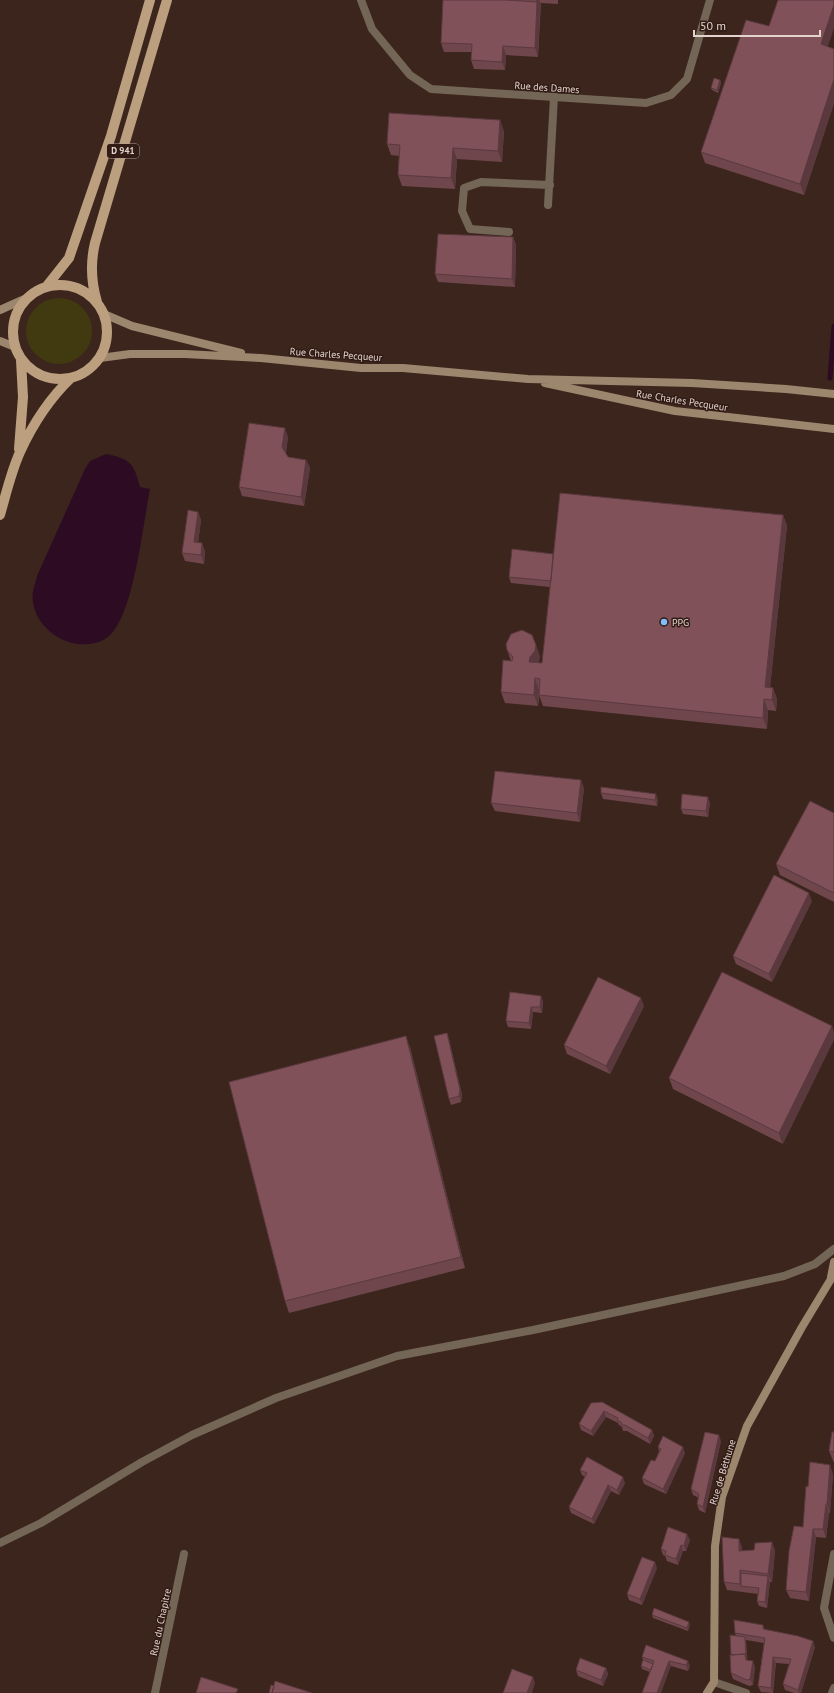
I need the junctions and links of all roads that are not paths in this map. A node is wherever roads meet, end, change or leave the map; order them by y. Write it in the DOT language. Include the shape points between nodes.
graph roads {
  1 [pos="150,0"];
  2 [pos="168,0"];
  3 [pos="361,0"];
  4 [pos="710,0"];
  5 [pos="554,97"];
  6 [pos="550,185"];
  7 [pos="548,205"];
  8 [pos="509,232"];
  9 [pos="46,287"];
  10 [pos="29,297"];
  11 [pos="97,302"];
  12 [pos="0,310"];
  13 [pos="104,314"];
  14 [pos="0,341"];
  15 [pos="14,347"];
  16 [pos="100,358"];
  17 [pos="261,358"];
  18 [pos="21,360"];
  19 [pos="71,378"];
  20 [pos="528,379"];
  21 [pos="834,394"];
  22 [pos="834,429"];
  23 [pos="19,453"];
  24 [pos="0,515"];
  25 [pos="834,1249"];
  26 [pos="834,1262"];
  27 [pos="832,1275"];
  28 [pos="0,1543"];
  29 [pos="184,1554"];
  30 [pos="834,1554"];
  31 [pos="834,1638"];
  32 [pos="714,1682"];
  33 [pos="834,1688"];
  34 [pos="155,1693"];
  35 [pos="707,1693"];
  36 [pos="746,1693"];
  37 [pos="832,1693"];
  1 -- 9 [label="main road, D 941" via="111,136 69,258"];
  2 -- 11 [label="main road, D 941" via="90,263"];
  3 -- 5 [label="street, Rue des Dames" via="372,29 410,75 431,89"];
  4 -- 5 [label="street, Rue des Dames" via="687,79 671,95 646,103"];
  5 -- 6 [label="street"];
  6 -- 7 [label="street"];
  6 -- 8 [label="street" via="481,182 464,188 462,211 470,229"];
  9 -- 10 [label="main road"];
  9 -- 11 [label="main road" via="74,287 83,290"];
  10 -- 12 [label="main road"];
  10 -- 15 [label="main road" via="22,303 14,320"];
  11 -- 13 [label="main road"];
  13 -- 16 [label="main road" via="107,337"];
  13 -- 17 [label="main road, Rue Charles Pecqueur" via="132,326"];
  14 -- 15 [label="main road"];
  15 -- 18 [label="main road"];
  16 -- 17 [label="main road, Rue Charles Pecqueur" via="130,354"];
  16 -- 19 [label="main road" via="87,371"];
  17 -- 20 [label="main road, Rue Charles Pecqueur" via="361,368 402,368"];
  18 -- 19 [label="main road" via="43,377 57,380"];
  18 -- 23 [label="main road" via="23,397"];
  19 -- 23 [label="main road" via="46,407"];
  20 -- 21 [label="main road, Rue Charles Pecqueur" via="692,383"];
  20 -- 22 [label="main road, Rue Charles Pecqueur" via="675,411"];
  23 -- 24 [label="main road"];
  25 -- 28 [label="street" via="815,1264 784,1276 533,1330 397,1356 276,1398 166,1448 41,1523"];
  26 -- 27 [label="main road, Rue de Béthune"];
  27 -- 32 [label="main road, Rue de Béthune" via="747,1426 722,1497 715,1546"];
  29 -- 34 [label="street, Rue du Chapitre"];
  30 -- 31 [label="street" via="824,1608"];
  32 -- 35 [label="main road"];
  32 -- 36 [label="street"];
  33 -- 37 [label="street"];
}
